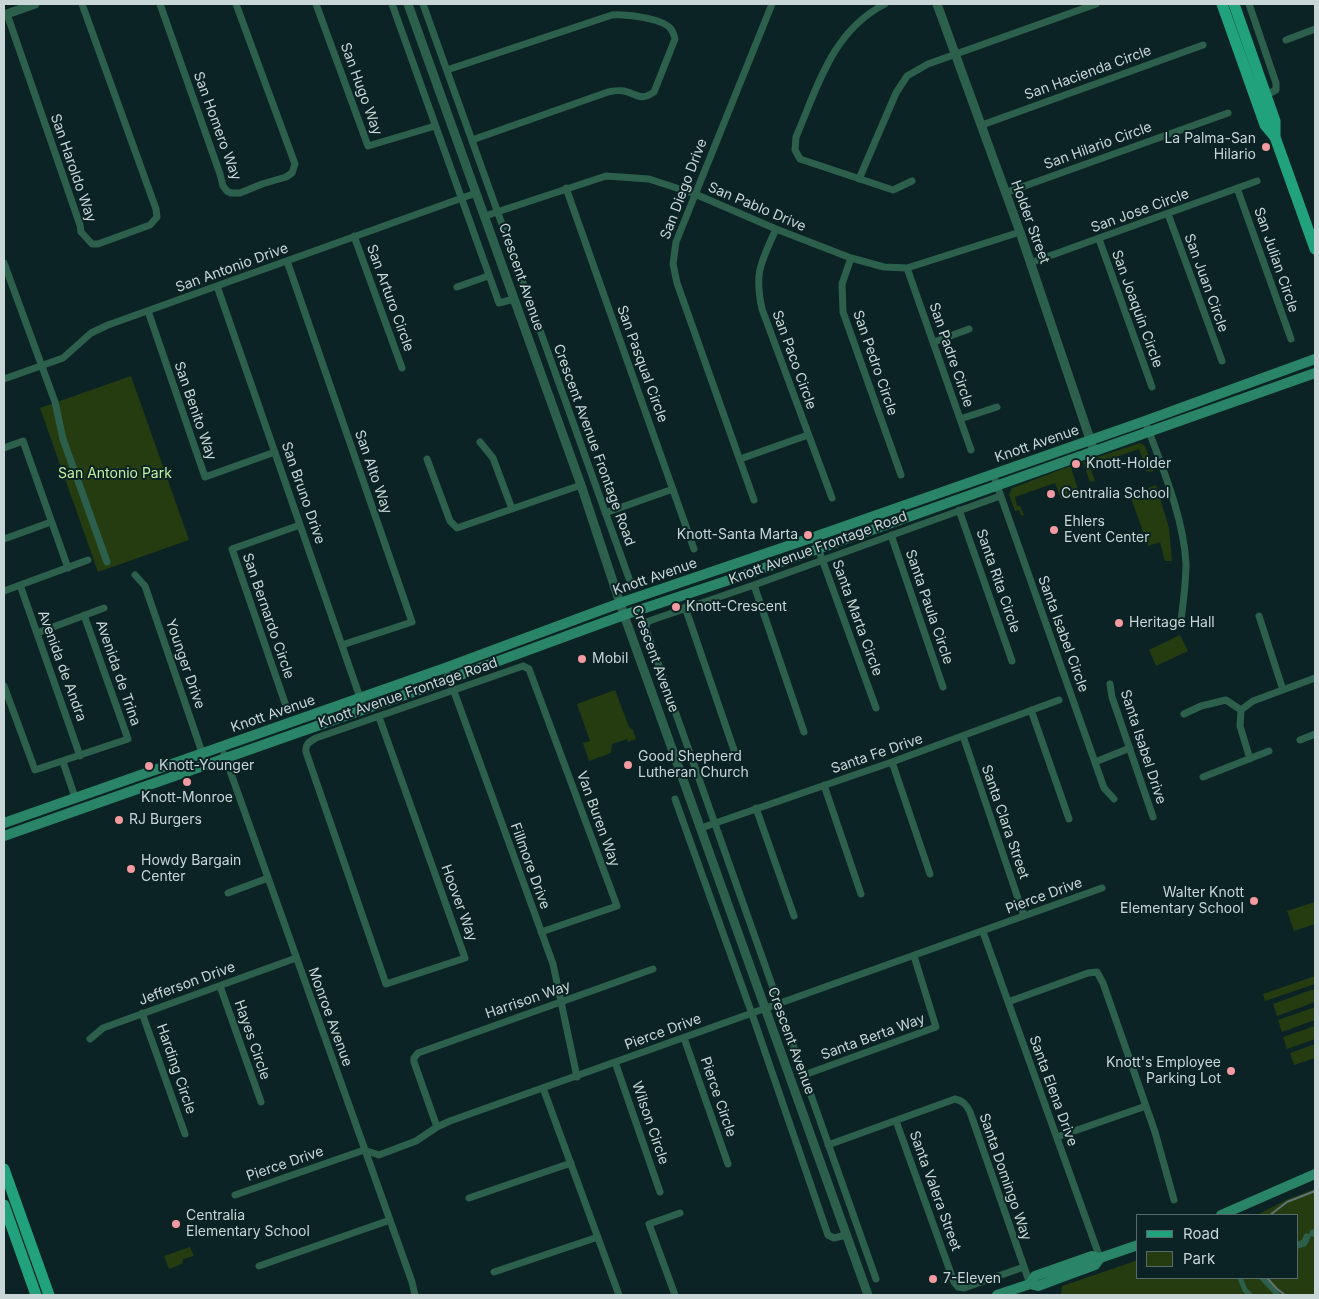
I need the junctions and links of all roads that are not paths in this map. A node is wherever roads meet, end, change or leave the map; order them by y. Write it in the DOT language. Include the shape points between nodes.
graph roads {
  1 [pos="35,4"];
  2 [pos="82,4"];
  3 [pos="160,4"];
  4 [pos="236,4"];
  5 [pos="316,4"];
  6 [pos="392,4"];
  7 [pos="408,4"];
  8 [pos="424,4"];
  9 [pos="772,4"];
  10 [pos="885,4"];
  11 [pos="937,4"];
  12 [pos="1096,4"];
  13 [pos="1222,4"];
  14 [pos="1234,4"];
  15 [pos="1249,4"];
  16 [pos="5,14"];
  17 [pos="1315,29"];
  18 [pos="1286,40"];
  19 [pos="1203,45"];
  20 [pos="956,53"];
  21 [pos="447,70"];
  22 [pos="1266,94"];
  23 [pos="1228,113"];
  24 [pos="982,124"];
  25 [pos="435,126"];
  26 [pos="1275,137"];
  27 [pos="472,140"];
  28 [pos="859,179"];
  29 [pos="1257,181"];
  30 [pos="912,182"];
  31 [pos="566,188"];
  32 [pos="1237,188"];
  33 [pos="476,193"];
  34 [pos="1005,193"];
  35 [pos="695,194"];
  36 [pos="461,199"];
  37 [pos="498,212"];
  38 [pos="1168,214"];
  39 [pos="485,216"];
  40 [pos="776,229"];
  41 [pos="1020,232"];
  42 [pos="354,236"];
  43 [pos="1099,239"];
  44 [pos="1315,249"];
  45 [pos="851,258"];
  46 [pos="286,261"];
  47 [pos="4,263"];
  48 [pos="1030,263"];
  49 [pos="907,268"];
  50 [pos="488,276"];
  51 [pos="217,286"];
  52 [pos="457,287"];
  53 [pos="514,299"];
  54 [pos="148,311"];
  55 [pos="969,329"];
  56 [pos="1291,339"];
  57 [pos="934,342"];
  58 [pos="1315,359"];
  59 [pos="1222,361"];
  60 [pos="41,366"];
  61 [pos="402,368"];
  62 [pos="1315,373"];
  63 [pos="4,379"];
  64 [pos="1152,387"];
  65 [pos="997,407"];
  66 [pos="960,419"];
  67 [pos="1145,421"];
  68 [pos="1149,432"];
  69 [pos="808,435"];
  70 [pos="1090,440"];
  71 [pos="480,442"];
  72 [pos="4,448"];
  73 [pos="971,450"];
  74 [pos="1094,451"];
  75 [pos="275,452"];
  76 [pos="428,459"];
  77 [pos="740,459"];
  78 [pos="993,474"];
  79 [pos="901,475"];
  80 [pos="580,485"];
  81 [pos="673,489"];
  82 [pos="999,490"];
  83 [pos="832,498"];
  84 [pos="754,500"];
  85 [pos="512,509"];
  86 [pos="959,510"];
  87 [pos="605,513"];
  88 [pos="51,522"];
  89 [pos="300,525"];
  90 [pos="891,535"];
  91 [pos="814,537"];
  92 [pos="4,538"];
  93 [pos="818,548"];
  94 [pos="694,549"];
  95 [pos="823,559"];
  96 [pos="88,560"];
  97 [pos="108,562"];
  98 [pos="68,568"];
  99 [pos="135,575"];
  100 [pos="631,584"];
  101 [pos="754,584"];
  102 [pos="20,585"];
  103 [pos="4,591"];
  104 [pos="620,603"];
  105 [pos="685,607"];
  106 [pos="104,608"];
  107 [pos="84,615"];
  108 [pos="624,615"];
  109 [pos="1259,616"];
  110 [pos="1181,621"];
  111 [pos="646,624"];
  112 [pos="36,632"];
  113 [pos="515,642"];
  114 [pos="342,646"];
  115 [pos="519,653"];
  116 [pos="1012,661"];
  117 [pos="445,667"];
  118 [pos="527,667"];
  119 [pos="1315,678"];
  120 [pos="450,679"];
  121 [pos="1110,684"];
  122 [pos="4,686"];
  123 [pos="943,687"];
  124 [pos="454,690"];
  125 [pos="1283,690"];
  126 [pos="360,698"];
  127 [pos="1059,700"];
  128 [pos="284,704"];
  129 [pos="876,708"];
  130 [pos="364,710"];
  131 [pos="1031,710"];
  132 [pos="1241,710"];
  133 [pos="1184,714"];
  134 [pos="379,717"];
  135 [pos="804,732"];
  136 [pos="1315,734"];
  137 [pos="963,736"];
  138 [pos="1300,740"];
  139 [pos="221,746"];
  140 [pos="1130,748"];
  141 [pos="1269,751"];
  142 [pos="306,752"];
  143 [pos="203,753"];
  144 [pos="80,756"];
  145 [pos="225,757"];
  146 [pos="736,759"];
  147 [pos="1250,759"];
  148 [pos="64,762"];
  149 [pos="892,762"];
  150 [pos="1095,762"];
  151 [pos="206,764"];
  152 [pos="1202,777"];
  153 [pos="824,785"];
  154 [pos="75,797"];
  155 [pos="675,799"];
  156 [pos="1114,799"];
  157 [pos="756,808"];
  158 [pos="79,809"];
  159 [pos="1153,818"];
  160 [pos="1069,819"];
  161 [pos="4,823"];
  162 [pos="714,823"];
  163 [pos="701,828"];
  164 [pos="4,836"];
  165 [pos="930,874"];
  166 [pos="268,878"];
  167 [pos="1102,888"];
  168 [pos="228,893"];
  169 [pos="862,894"];
  170 [pos="794,916"];
  171 [pos="1024,916"];
  172 [pos="541,932"];
  173 [pos="983,932"];
  174 [pos="914,956"];
  175 [pos="296,958"];
  176 [pos="653,969"];
  177 [pos="220,986"];
  178 [pos="560,1002"];
  179 [pos="1008,1002"];
  180 [pos="779,1004"];
  181 [pos="765,1010"];
  182 [pos="142,1013"];
  183 [pos="752,1014"];
  184 [pos="684,1038"];
  185 [pos="90,1039"];
  186 [pos="615,1062"];
  187 [pos="804,1075"];
  188 [pos="577,1076"];
  189 [pos="543,1088"];
  190 [pos="261,1102"];
  191 [pos="1146,1106"];
  192 [pos="896,1121"];
  193 [pos="436,1127"];
  194 [pos="185,1134"];
  195 [pos="1057,1137"];
  196 [pos="828,1145"];
  197 [pos="364,1150"];
  198 [pos="571,1163"];
  199 [pos="728,1164"];
  200 [pos="4,1169"];
  201 [pos="1315,1174"];
  202 [pos="660,1192"];
  203 [pos="235,1195"];
  204 [pos="469,1198"];
  205 [pos="1174,1200"];
  206 [pos="4,1205"];
  207 [pos="680,1213"];
  208 [pos="1223,1214"];
  209 [pos="390,1220"];
  210 [pos="846,1234"];
  211 [pos="1312,1234"];
  212 [pos="598,1237"];
  213 [pos="1299,1245"];
  214 [pos="1136,1246"];
  215 [pos="1100,1258"];
  216 [pos="259,1266"];
  217 [pos="1024,1267"];
  218 [pos="494,1272"];
  219 [pos="876,1279"];
  220 [pos="1240,1279"];
  221 [pos="1262,1279"];
  222 [pos="1262,1279"];
  223 [pos="1030,1284"];
  224 [pos="36,1295"];
  225 [pos="49,1295"];
  226 [pos="415,1295"];
  227 [pos="619,1295"];
  228 [pos="675,1295"];
  229 [pos="868,1295"];
  230 [pos="997,1295"];
  231 [pos="1250,1295"];
  232 [pos="1273,1295"];
  233 [pos="1278,1295"];
  1 -- 16 [label="street"];
  2 -- 16 [label="street, San Haroldo Way" via="157,217 150,225 98,244 92,244 81,232"];
  3 -- 4 [label="street, San Homero Way" via="223,186 231,193 240,193 286,177 292,173 295,164"];
  5 -- 25 [label="street, San Hugo Way" via="368,146"];
  6 -- 25 [label="street"];
  7 -- 33 [label="street, Crescent Avenue"];
  8 -- 21 [label="street, Crescent Avenue Frontage Road"];
  9 -- 35 [label="street, San Diego Drive"];
  10 -- 28 [label="street" via="846,34 830,57 796,137 795,150 800,159"];
  11 -- 20 [label="street, Holder Street"];
  12 -- 20 [label="street"];
  13 -- 26 [label="main road" via="1265,125"];
  14 -- 22 [label="main road"];
  15 -- 22 [label="street" via="1276,83 1276,90"];
  17 -- 18 [label="street"];
  19 -- 24 [label="street, San Hacienda Circle"];
  20 -- 24 [label="street, Holder Street"];
  20 -- 28 [label="street" via="907,76 896,93"];
  21 -- 27 [label="street, Crescent Avenue Frontage Road"];
  21 -- 27 [label="street" via="612,14 666,25 674,34 675,39 654,92 648,96 642,98 624,91 608,92"];
  22 -- 26 [label="main road" via="1275,121"];
  23 -- 34 [label="street, San Hilario Circle"];
  24 -- 34 [label="street, Holder Street"];
  25 -- 36 [label="street"];
  26 -- 44 [label="main road"];
  27 -- 37 [label="street, Crescent Avenue Frontage Road"];
  28 -- 30 [label="street" via="893,190"];
  29 -- 32 [label="street, San Jose Circle"];
  31 -- 35 [label="street, San Pablo Drive" via="606,176 649,179"];
  31 -- 37 [label="street, San Pablo Drive"];
  31 -- 81 [label="street, San Pasqual Circle"];
  32 -- 38 [label="street, San Jose Circle"];
  32 -- 56 [label="street, San Julian Circle"];
  33 -- 36 [label="street, San Antonio Drive"];
  33 -- 39 [label="street, Crescent Avenue"];
  34 -- 41 [label="street, Holder Street"];
  35 -- 40 [label="street, San Pablo Drive"];
  35 -- 77 [label="street, San Diego Drive" via="676,242 673,264"];
  36 -- 42 [label="street, San Antonio Drive"];
  36 -- 50 [label="street"];
  37 -- 39 [label="street, San Pablo Drive"];
  37 -- 87 [label="street, Crescent Avenue Frontage Road"];
  38 -- 43 [label="street, San Jose Circle"];
  38 -- 59 [label="street, San Juan Circle"];
  39 -- 53 [label="street, Crescent Avenue"];
  40 -- 45 [label="street, San Pablo Drive"];
  40 -- 69 [label="street, San Paco Circle" via="760,267 758,288 762,309"];
  41 -- 48 [label="street, Holder Street"];
  41 -- 49 [label="street, San Pablo Drive"];
  42 -- 46 [label="street, San Antonio Drive"];
  42 -- 61 [label="street, San Arturo Circle"];
  43 -- 48 [label="street, San Jose Circle"];
  43 -- 64 [label="street, San Joaquin Circle"];
  45 -- 49 [label="street, San Pablo Drive" via="884,267"];
  45 -- 79 [label="street, San Pedro Circle" via="842,284 843,312"];
  46 -- 51 [label="street, San Antonio Drive"];
  46 -- 114 [label="street, San Alto Way" via="412,622"];
  47 -- 60 [label="street"];
  48 -- 70 [label="street, Holder Street"];
  49 -- 57 [label="street, San Padre Circle"];
  50 -- 52 [label="street"];
  50 -- 53 [label="street" via="499,303"];
  51 -- 54 [label="street, San Antonio Drive"];
  51 -- 75 [label="street, San Bruno Drive"];
  53 -- 80 [label="street, Crescent Avenue"];
  54 -- 60 [label="street, San Antonio Drive" via="91,333 63,358"];
  54 -- 75 [label="street, San Benito Way" via="205,477"];
  55 -- 57 [label="street"];
  57 -- 66 [label="street, San Padre Circle"];
  58 -- 67 [label="main road, Knott Avenue"];
  60 -- 63 [label="street, San Antonio Drive"];
  60 -- 97 [label="street"];
  62 -- 68 [label="main road, Knott Avenue"];
  65 -- 66 [label="street"];
  66 -- 73 [label="street, San Padre Circle"];
  67 -- 68 [label="street"];
  67 -- 70 [label="main road, Knott Avenue"];
  68 -- 74 [label="main road, Knott Avenue"];
  68 -- 110 [label="street" via="1182,535 1186,568"];
  69 -- 77 [label="street"];
  69 -- 83 [label="street, San Paco Circle"];
  70 -- 74 [label="street, Holder Street"];
  70 -- 78 [label="main road, Knott Avenue"];
  71 -- 85 [label="street" via="493,458"];
  72 -- 88 [label="street" via="23,441"];
  74 -- 82 [label="main road, Knott Avenue"];
  75 -- 89 [label="street, San Bruno Drive"];
  76 -- 85 [label="street" via="450,521 457,528"];
  77 -- 84 [label="street, San Diego Drive"];
  78 -- 82 [label="street, Santa Isabel Circle"];
  78 -- 91 [label="main road, Knott Avenue"];
  80 -- 85 [label="street"];
  80 -- 104 [label="street, Crescent Avenue"];
  81 -- 87 [label="street"];
  81 -- 94 [label="street, San Pasqual Circle"];
  82 -- 86 [label="street, Knott Avenue Frontage Road"];
  82 -- 93 [label="main road, Knott Avenue"];
  82 -- 150 [label="street, Santa Isabel Circle"];
  86 -- 90 [label="street, Knott Avenue Frontage Road"];
  86 -- 116 [label="street, Santa Rita Circle"];
  87 -- 100 [label="street, Crescent Avenue Frontage Road"];
  88 -- 92 [label="street"];
  88 -- 98 [label="street"];
  89 -- 114 [label="street, San Bruno Drive"];
  89 -- 128 [label="street, San Bernardo Circle" via="232,549"];
  90 -- 95 [label="street, Knott Avenue Frontage Road"];
  90 -- 123 [label="street, Santa Paula Circle"];
  91 -- 93 [label="street, Santa Marta Circle"];
  91 -- 104 [label="main road, Knott Avenue"];
  93 -- 95 [label="street, Santa Marta Circle"];
  93 -- 108 [label="main road, Knott Avenue"];
  95 -- 101 [label="street, Knott Avenue Frontage Road"];
  95 -- 129 [label="street, Santa Marta Circle"];
  96 -- 98 [label="street"];
  98 -- 102 [label="street"];
  99 -- 143 [label="street, Younger Drive" via="145,586"];
  101 -- 105 [label="street, Knott Avenue Frontage Road"];
  101 -- 135 [label="street"];
  102 -- 103 [label="street"];
  102 -- 112 [label="street, Avenida de Andra"];
  104 -- 108 [label="street, Crescent Avenue"];
  104 -- 113 [label="main road, Knott Avenue"];
  105 -- 111 [label="street, Knott Avenue Frontage Road" via="648,620"];
  105 -- 146 [label="street"];
  106 -- 107 [label="street"];
  107 -- 112 [label="street"];
  107 -- 144 [label="street, Avenida de Trina" via="128,739"];
  108 -- 115 [label="main road, Knott Avenue"];
  108 -- 163 [label="street, Crescent Avenue"];
  109 -- 125 [label="street"];
  111 -- 162 [label="street, Crescent Avenue"];
  112 -- 144 [label="street, Avenida de Andra"];
  113 -- 115 [label="main road"];
  113 -- 117 [label="main road, Knott Avenue"];
  114 -- 126 [label="street, San Bruno Drive"];
  115 -- 120 [label="main road, Knott Avenue"];
  117 -- 120 [label="street, Fillmore Drive"];
  117 -- 126 [label="main road, Knott Avenue"];
  118 -- 124 [label="street, Knott Avenue Frontage Road"];
  118 -- 172 [label="street, Van Buren Way" via="617,906"];
  119 -- 125 [label="street"];
  120 -- 124 [label="street, Fillmore Drive"];
  120 -- 130 [label="main road, Knott Avenue"];
  121 -- 140 [label="street, Santa Isabel Drive"];
  122 -- 148 [label="street" via="35,770"];
  124 -- 134 [label="street, Knott Avenue Frontage Road"];
  124 -- 172 [label="street, Fillmore Drive"];
  125 -- 132 [label="street" via="1252,701"];
  126 -- 130 [label="street, San Bruno Drive"];
  126 -- 139 [label="main road, Knott Avenue"];
  127 -- 131 [label="street, Santa Fe Drive"];
  130 -- 145 [label="main road, Knott Avenue"];
  131 -- 137 [label="street, Santa Fe Drive"];
  131 -- 160 [label="street"];
  132 -- 133 [label="street" via="1226,700"];
  132 -- 147 [label="street" via="1240,726"];
  134 -- 142 [label="street, Knott Avenue Frontage Road" via="316,738 308,742"];
  134 -- 142 [label="street, Hoover Way" via="465,958 386,984"];
  136 -- 138 [label="street"];
  137 -- 149 [label="street, Santa Fe Drive"];
  137 -- 171 [label="street, Santa Clara Street"];
  139 -- 143 [label="main road, Knott Avenue"];
  139 -- 145 [label="street, Monroe Avenue"];
  140 -- 150 [label="street"];
  140 -- 159 [label="street, Santa Isabel Drive"];
  141 -- 147 [label="street"];
  143 -- 151 [label="street, Younger Drive"];
  143 -- 154 [label="main road, Knott Avenue"];
  144 -- 148 [label="street"];
  145 -- 151 [label="main road, Knott Avenue"];
  145 -- 166 [label="street, Monroe Avenue"];
  147 -- 152 [label="street"];
  148 -- 154 [label="street"];
  149 -- 153 [label="street, Santa Fe Drive"];
  149 -- 165 [label="street"];
  150 -- 156 [label="street, Santa Isabel Circle" via="1104,788"];
  151 -- 158 [label="main road, Knott Avenue"];
  153 -- 157 [label="street, Santa Fe Drive"];
  153 -- 169 [label="street"];
  154 -- 158 [label="main road"];
  154 -- 161 [label="main road, Knott Avenue"];
  155 -- 183 [label="street"];
  157 -- 162 [label="street, Santa Fe Drive"];
  157 -- 170 [label="street"];
  158 -- 164 [label="main road, Knott Avenue"];
  162 -- 163 [label="street, Santa Fe Drive"];
  162 -- 180 [label="street, Crescent Avenue"];
  163 -- 181 [label="street, Crescent Avenue"];
  166 -- 168 [label="street"];
  166 -- 175 [label="street, Monroe Avenue"];
  167 -- 171 [label="street, Pierce Drive"];
  171 -- 173 [label="street, Pierce Drive"];
  172 -- 178 [label="street, Fillmore Drive" via="553,964"];
  173 -- 174 [label="street, Pierce Drive"];
  173 -- 179 [label="street, Santa Elena Drive"];
  174 -- 180 [label="street, Pierce Drive"];
  174 -- 187 [label="street, Santa Berta Way" via="936,1027"];
  175 -- 177 [label="street, Jefferson Drive"];
  175 -- 197 [label="street, Monroe Avenue"];
  176 -- 178 [label="street, Harrison Way"];
  177 -- 182 [label="street, Jefferson Drive"];
  177 -- 190 [label="street, Hayes Circle"];
  178 -- 188 [label="street, Fillmore Drive"];
  178 -- 193 [label="street, Harrison Way" via="421,1051 412,1058"];
  179 -- 191 [label="street" via="1097,972"];
  179 -- 195 [label="street, Santa Elena Drive"];
  180 -- 181 [label="street, Pierce Drive"];
  180 -- 187 [label="street, Crescent Avenue"];
  181 -- 183 [label="street, Pierce Drive"];
  181 -- 210 [label="street, Crescent Avenue"];
  182 -- 185 [label="street, Jefferson Drive" via="103,1028"];
  182 -- 194 [label="street, Harding Circle"];
  183 -- 184 [label="street, Pierce Drive"];
  183 -- 210 [label="street" via="828,1235 834,1238"];
  184 -- 186 [label="street, Pierce Drive"];
  184 -- 199 [label="street, Pierce Circle"];
  186 -- 188 [label="street, Pierce Drive"];
  186 -- 202 [label="street, Wilson Circle"];
  187 -- 196 [label="street, Crescent Avenue"];
  188 -- 189 [label="street, Pierce Drive"];
  189 -- 193 [label="street, Pierce Drive"];
  189 -- 198 [label="street"];
  191 -- 195 [label="street"];
  191 -- 205 [label="street"];
  192 -- 196 [label="street, Santa Domingo Way"];
  192 -- 217 [label="street, Santa Valera Street" via="958,1287 964,1288"];
  192 -- 217 [label="street, Santa Domingo Way" via="955,1099 962,1100 967,1106"];
  193 -- 197 [label="street, Pierce Drive" via="416,1141 379,1155"];
  195 -- 215 [label="street, Santa Elena Drive"];
  196 -- 219 [label="street, Crescent Avenue"];
  197 -- 203 [label="street, Pierce Drive"];
  197 -- 209 [label="street, Monroe Avenue"];
  198 -- 204 [label="street"];
  198 -- 212 [label="street"];
  200 -- 225 [label="main road"];
  201 -- 208 [label="main road"];
  206 -- 224 [label="main road"];
  207 -- 228 [label="street" via="650,1224"];
  209 -- 216 [label="street"];
  209 -- 226 [label="street, Monroe Avenue"];
  210 -- 229 [label="street, Crescent Avenue"];
  211 -- 213 [label="street"];
  212 -- 218 [label="street"];
  212 -- 227 [label="street"];
  214 -- 215 [label="main road"];
  215 -- 223 [label="main road" via="1092,1256 1035,1276"];
  217 -- 223 [label="street, Santa Domingo Way"];
  220 -- 231 [label="street"];
  221 -- 232 [label="street"];
  222 -- 233 [label="street"];
  223 -- 230 [label="main road"];
}
